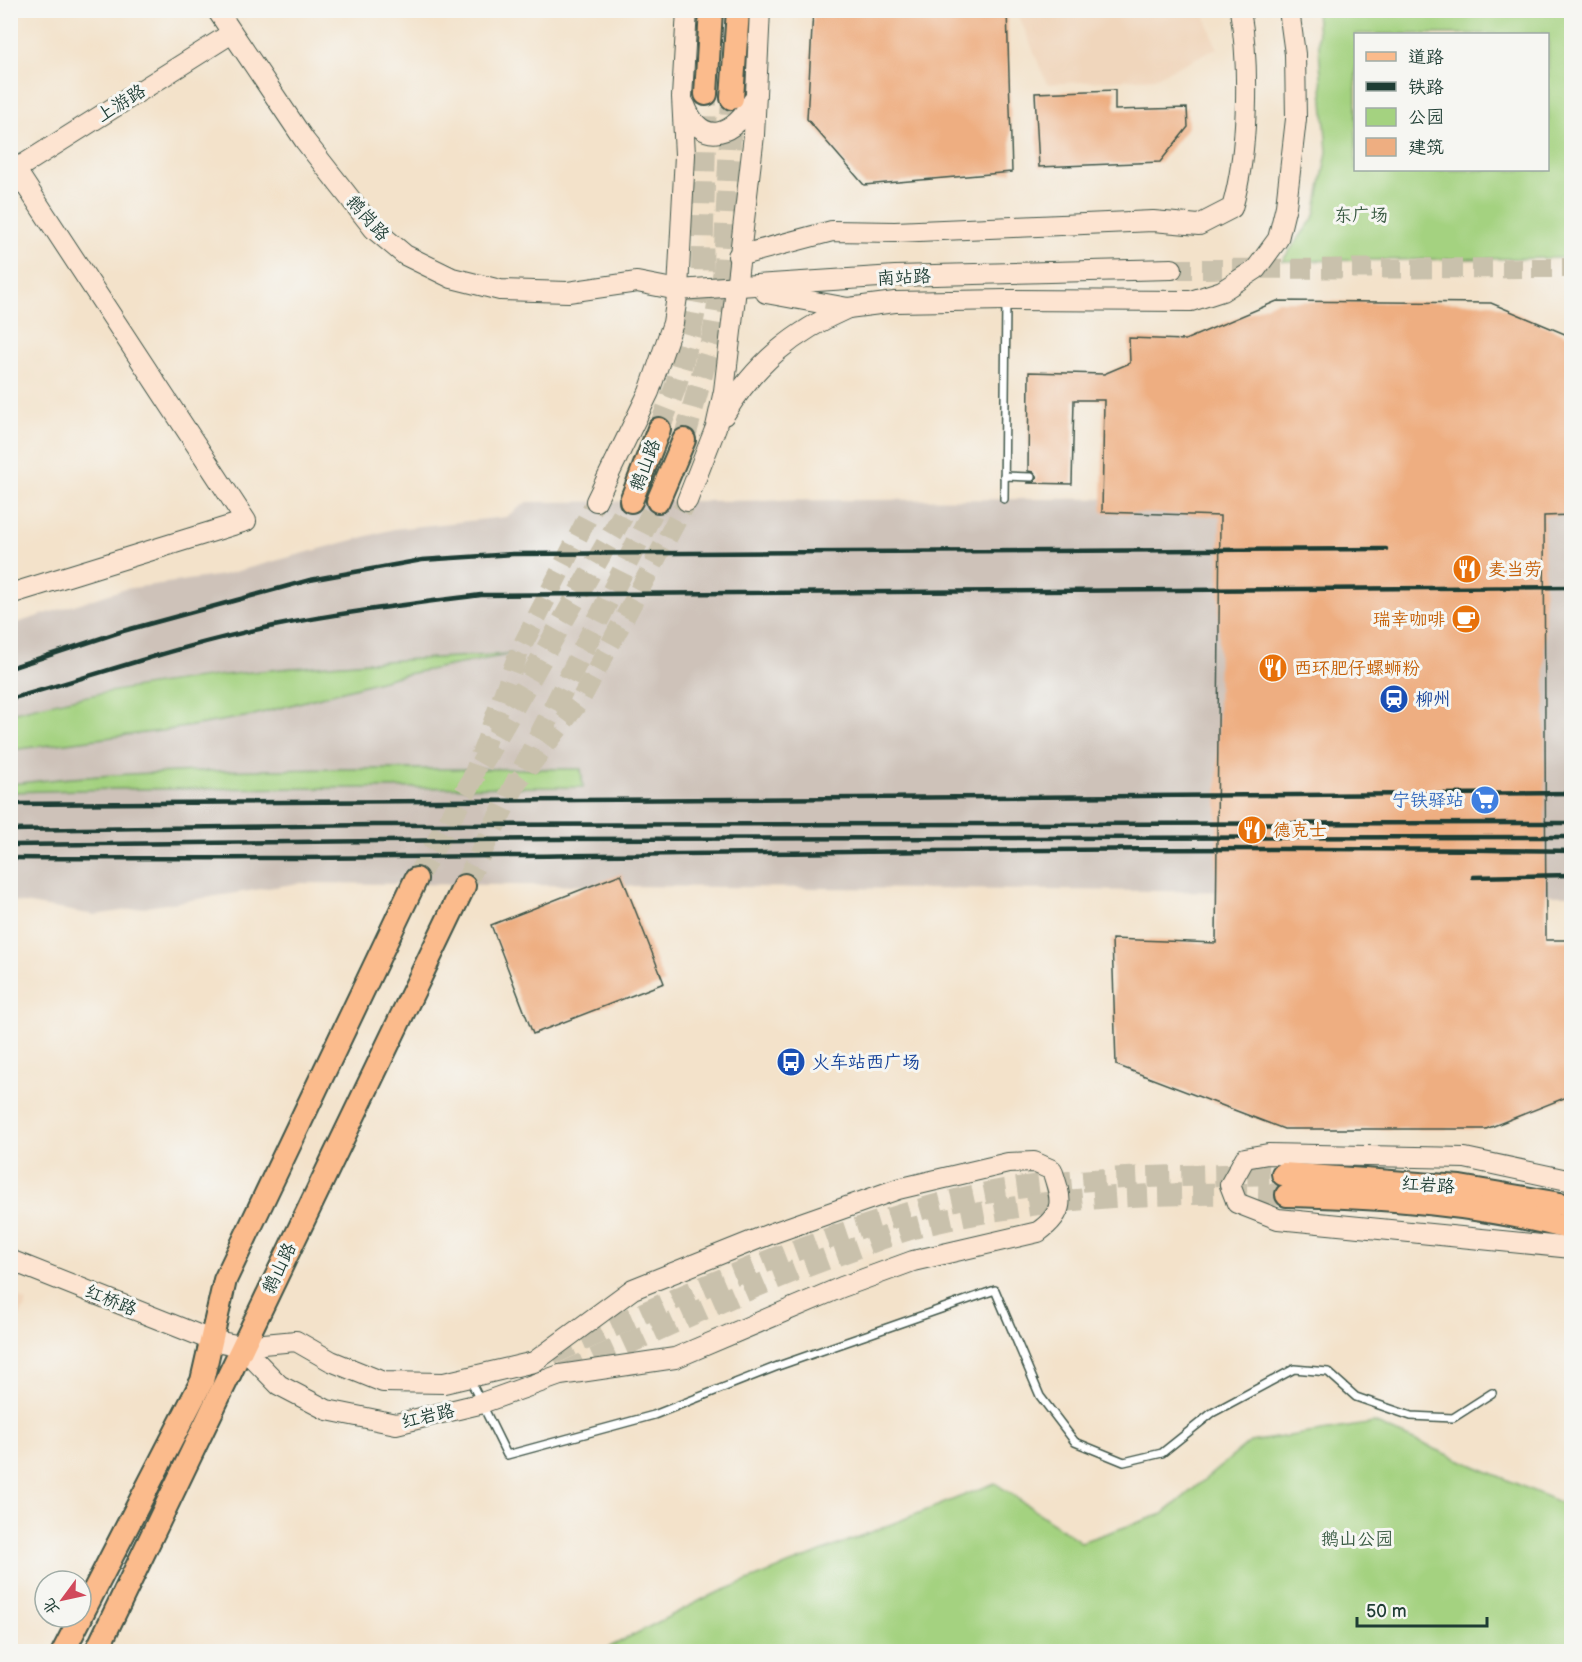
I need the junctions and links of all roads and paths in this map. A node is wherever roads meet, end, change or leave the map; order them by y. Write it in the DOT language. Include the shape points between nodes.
graph roads {
  1 [pos="217,10"];
  2 [pos="687,10"];
  3 [pos="711,10"];
  4 [pos="738,10"];
  5 [pos="760,10"];
  6 [pos="1240,10"];
  7 [pos="1289,10"];
  8 [pos="232,33"];
  9 [pos="706,94"];
  10 [pos="682,97"];
  11 [pos="743,99"];
  12 [pos="12,168"];
  13 [pos="738,256"];
  14 [pos="1172,269"];
  15 [pos="638,282"];
  16 [pos="737,288"];
  17 [pos="678,290"];
  18 [pos="1006,300"];
  19 [pos="848,308"];
  20 [pos="716,427"];
  21 [pos="659,429"];
  22 [pos="684,440"];
  23 [pos="1004,476"];
  24 [pos="1031,477"];
  25 [pos="1004,499"];
  26 [pos="596,501"];
  27 [pos="631,501"];
  28 [pos="658,501"];
  29 [pos="687,501"];
  30 [pos="10,594"];
  31 [pos="416,879"];
  32 [pos="464,886"];
  33 [pos="1572,1181"];
  34 [pos="1572,1206"];
  35 [pos="1572,1229"];
  36 [pos="1572,1248"];
  37 [pos="10,1260"];
  38 [pos="211,1340"];
  39 [pos="241,1346"];
  40 [pos="469,1377"];
  41 [pos="1492,1393"];
  42 [pos="479,1404"];
  43 [pos="93,1594"];
  44 [pos="75,1629"];
  45 [pos="63,1652"];
  46 [pos="96,1652"];
  1 -- 8 [label="street, 鹅岗路"];
  2 -- 10 [label="street"];
  3 -- 9 [label="main road"];
  4 -- 11 [label="main road"];
  5 -- 11 [label="street"];
  6 -- 13 [label="street" via="1245,37 1241,177 1232,208 1198,225 1153,221 832,231"];
  7 -- 18 [label="street" via="1295,54 1296,119 1286,206 1278,239 1256,269 1222,291 1191,301"];
  8 -- 12 [label="street, 上游路"];
  8 -- 15 [label="street, 鹅岗路" via="305,141 367,220 405,255 452,278 500,290 568,291"];
  10 -- 11 [label="street" via="695,124 712,132 734,128 744,117"];
  10 -- 17 [label="street" via="685,155"];
  11 -- 13 [label="street" via="754,135"];
  12 -- 30 [label="street" via="246,521"];
  13 -- 16 [label="street"];
  14 -- 16 [label="street, 南站路" via="896,276"];
  15 -- 17 [label="street, 南站路"];
  16 -- 17 [label="street, 南站路"];
  16 -- 19 [label="street"];
  16 -- 20 [label="street"];
  17 -- 26 [label="street" via="673,323 649,392"];
  18 -- 19 [label="street" via="895,302"];
  18 -- 23 [label="lane"];
  19 -- 20 [label="street" via="825,318 764,361 740,388"];
  20 -- 29 [label="street"];
  21 -- 27 [label="main road, 鹅山路"];
  22 -- 28 [label="main road, 鹅山路"];
  23 -- 24 [label="lane"];
  23 -- 25 [label="lane"];
  31 -- 38 [label="main road" via="225,1280"];
  32 -- 39 [label="main road, 鹅山路"];
  33 -- 36 [label="street" via="1465,1158 1268,1154 1245,1158 1230,1185 1236,1203 1278,1219"];
  34 -- 35 [label="main road, 红岩路" via="1460,1187 1285,1185 1457,1206"];
  37 -- 38 [label="street, 红桥路"];
  38 -- 39 [label="street, 红岩路"];
  38 -- 43 [label="main road" via="202,1381"];
  39 -- 40 [label="street, 红岩路" via="296,1341 331,1361 383,1382 444,1383"];
  39 -- 42 [label="street, 红岩路" via="279,1384 327,1410 396,1424"];
  39 -- 46 [label="main road, 鹅山路"];
  40 -- 42 [label="lane"];
  40 -- 42 [label="street, 红岩路" via="534,1362 633,1289 770,1234 898,1189 983,1167 1034,1162 1052,1170 1060,1194 1059,1211 1038,1232 913,1261 675,1358 560,1375"];
  41 -- 42 [label="lane" via="1453,1418 1411,1416 1356,1397 1328,1372 1294,1369 1212,1413 1162,1453 1124,1462 1075,1442 1040,1396 994,1290 778,1366 654,1415 507,1455"];
  44 -- 45 [label="main road"];
}
